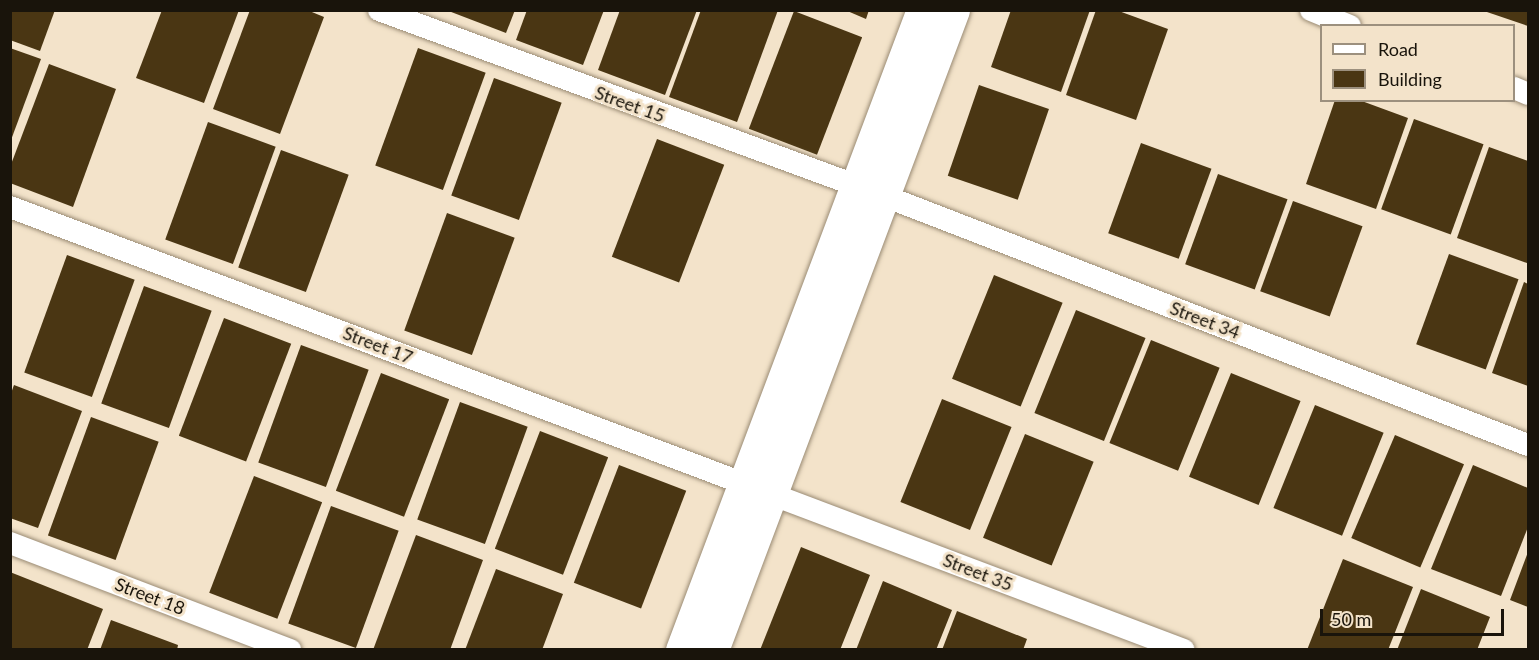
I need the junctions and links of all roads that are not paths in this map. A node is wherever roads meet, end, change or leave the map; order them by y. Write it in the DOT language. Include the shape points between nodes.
graph roads {
  1 [pos="379,10"];
  2 [pos="923,10"];
  3 [pos="953,10"];
  4 [pos="1311,10"];
  5 [pos="1345,24"];
  6 [pos="869,191"];
  7 [pos="10,207"];
  8 [pos="1528,445"];
  9 [pos="758,489"];
  10 [pos="10,543"];
  11 [pos="291,650"];
  12 [pos="682,650"];
  13 [pos="712,650"];
  14 [pos="1184,650"];
  1 -- 6 [label="street, Street 15"];
  2 -- 6 [label="main road"];
  3 -- 6 [label="main road"];
  4 -- 5 [label="street"];
  6 -- 8 [label="street, Street 34"];
  6 -- 9 [label="main road"];
  7 -- 9 [label="street, Street 17"];
  9 -- 12 [label="main road"];
  9 -- 13 [label="main road"];
  9 -- 14 [label="street, Street 35"];
  10 -- 11 [label="street, Street 18"];
}
